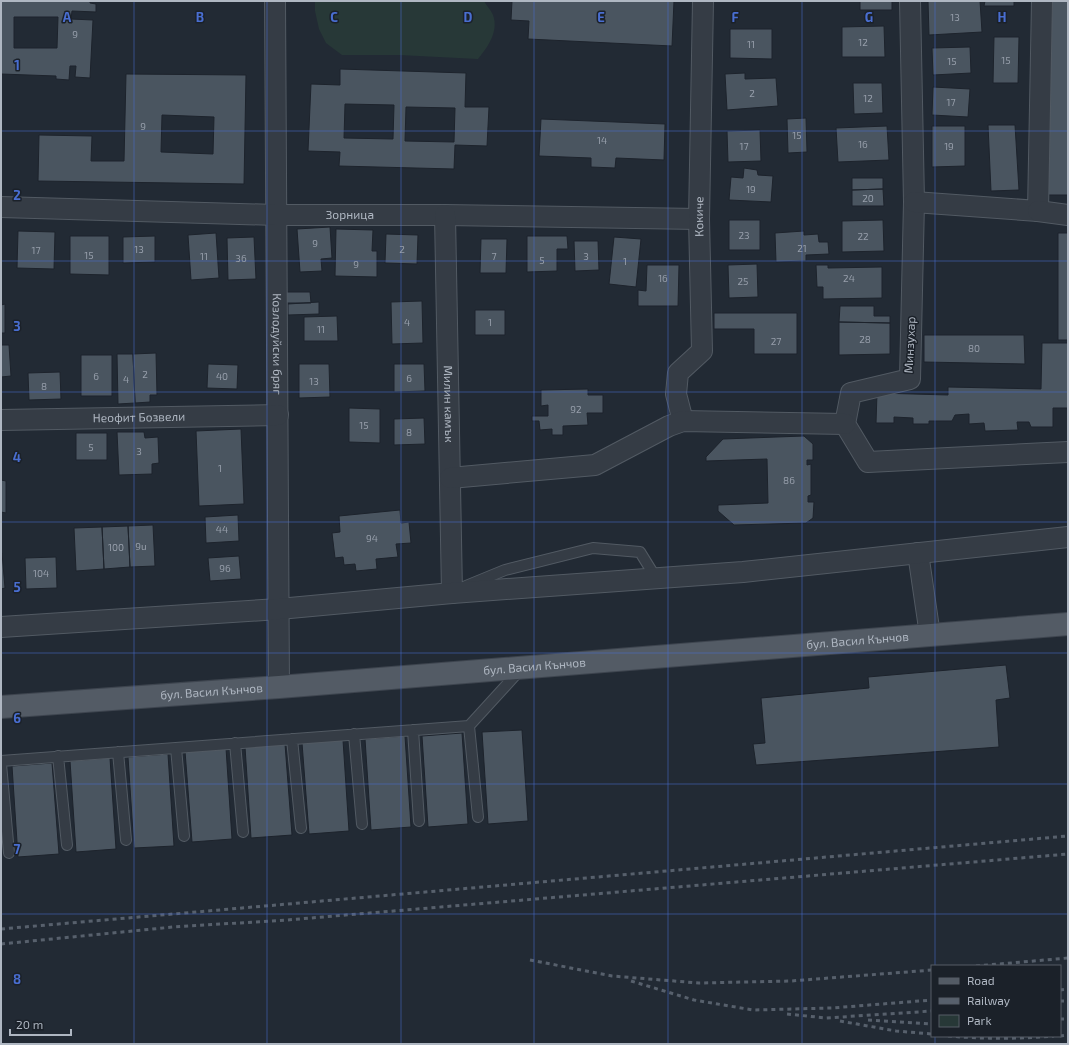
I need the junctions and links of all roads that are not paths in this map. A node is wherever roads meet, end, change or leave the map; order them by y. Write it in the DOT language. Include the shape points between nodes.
graph roads {
  1 [pos="275,1"];
  2 [pos="703,1"];
  3 [pos="910,1"];
  4 [pos="1042,1"];
  5 [pos="914,202"];
  6 [pos="1,207"];
  7 [pos="1038,211"];
  8 [pos="1068,214"];
  9 [pos="276,215"];
  10 [pos="445,215"];
  11 [pos="699,219"];
  12 [pos="278,415"];
  13 [pos="1,420"];
  14 [pos="683,421"];
  15 [pos="845,424"];
  16 [pos="1068,452"];
  17 [pos="450,478"];
  18 [pos="1068,537"];
  19 [pos="918,553"];
  20 [pos="656,578"];
  21 [pos="452,593"];
  22 [pos="279,610"];
  23 [pos="1068,624"];
  24 [pos="1,627"];
  25 [pos="930,635"];
  26 [pos="523,667"];
  27 [pos="279,687"];
  28 [pos="1,707"];
  29 [pos="469,726"];
  30 [pos="413,730"];
  31 [pos="354,734"];
  32 [pos="292,739"];
  33 [pos="235,743"];
  34 [pos="176,748"];
  35 [pos="118,752"];
  36 [pos="58,756"];
  37 [pos="1,761"];
  38 [pos="1,764"];
  39 [pos="478,817"];
  40 [pos="419,821"];
  41 [pos="362,824"];
  42 [pos="301,828"];
  43 [pos="243,832"];
  44 [pos="184,836"];
  45 [pos="126,840"];
  46 [pos="67,845"];
  47 [pos="9,853"];
  1 -- 9 [label="street, Козлодуйски бряг"];
  2 -- 11 [label="street, Кокиче"];
  3 -- 5 [label="street, Минзухар"];
  4 -- 7 [label="street"];
  5 -- 7 [label="street"];
  5 -- 15 [label="street, Минзухар" via="910,379 851,393"];
  6 -- 9 [label="street, Зорница"];
  7 -- 8 [label="street"];
  9 -- 10 [label="street, Зорница"];
  9 -- 12 [label="street, Козлодуйски бряг"];
  10 -- 11 [label="street, Зорница"];
  10 -- 17 [label="street, Милин камък"];
  11 -- 14 [label="street, Кокиче" via="702,351 678,373 676,394"];
  12 -- 13 [label="street, Неофит Бозвели"];
  12 -- 22 [label="street, Козлодуйски бряг"];
  14 -- 15 [label="street"];
  14 -- 17 [label="street" via="595,465"];
  15 -- 16 [label="street" via="868,462"];
  17 -- 21 [label="street, Милин камък"];
  18 -- 19 [label="street"];
  19 -- 20 [label="street" via="743,572"];
  19 -- 25 [label="street"];
  20 -- 21 [label="street"];
  20 -- 21 [label="lane" via="640,552 593,548 505,570"];
  21 -- 22 [label="street"];
  22 -- 24 [label="street"];
  22 -- 27 [label="street, Козлодуйски бряг"];
  23 -- 25 [label="main road, бул. Васил Кънчов"];
  25 -- 26 [label="main road, бул. Васил Кънчов"];
  26 -- 27 [label="main road, бул. Васил Кънчов"];
  26 -- 29 [label="lane"];
  27 -- 28 [label="main road, бул. Васил Кънчов"];
  29 -- 30 [label="lane"];
  29 -- 39 [label="lane"];
  30 -- 31 [label="lane"];
  30 -- 40 [label="lane"];
  31 -- 32 [label="lane"];
  31 -- 41 [label="lane"];
  32 -- 33 [label="lane"];
  32 -- 42 [label="lane"];
  33 -- 34 [label="lane"];
  33 -- 43 [label="lane"];
  34 -- 35 [label="lane"];
  34 -- 44 [label="lane"];
  35 -- 36 [label="lane"];
  35 -- 45 [label="lane"];
  36 -- 37 [label="lane"];
  36 -- 46 [label="lane"];
  38 -- 47 [label="lane"];
}
